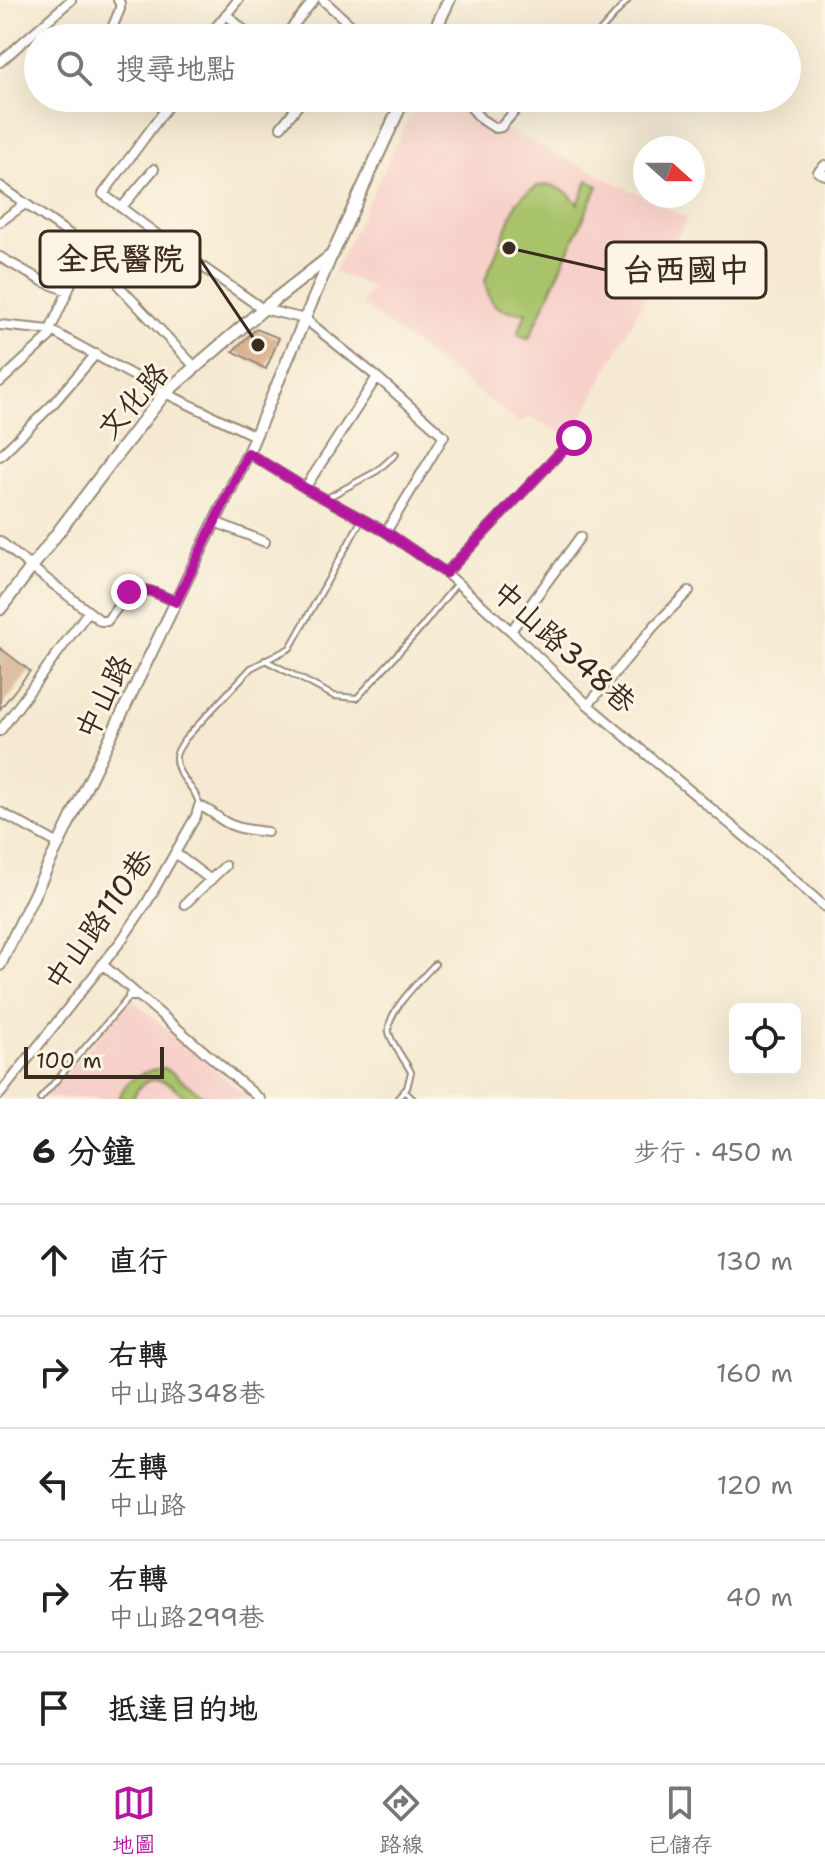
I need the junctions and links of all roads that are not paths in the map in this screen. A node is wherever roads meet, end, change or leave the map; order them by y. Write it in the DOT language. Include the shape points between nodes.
graph roads {
  1 [pos="71,0"];
  2 [pos="118,0"];
  3 [pos="314,0"];
  4 [pos="323,0"];
  5 [pos="449,0"];
  6 [pos="628,0"];
  7 [pos="232,5"];
  8 [pos="44,24"];
  9 [pos="114,24"];
  10 [pos="218,24"];
  11 [pos="242,24"];
  12 [pos="294,24"];
  13 [pos="344,24"];
  14 [pos="438,24"];
  15 [pos="607,24"];
  16 [pos="24,41"];
  17 [pos="0,62"];
  18 [pos="164,112"];
  19 [pos="293,112"];
  20 [pos="398,112"];
  21 [pos="475,112"];
  22 [pos="514,112"];
  23 [pos="281,127"];
  24 [pos="825,165"];
  25 [pos="154,169"];
  26 [pos="825,175"];
  27 [pos="0,186"];
  28 [pos="25,204"];
  29 [pos="122,207"];
  30 [pos="0,222"];
  31 [pos="85,245"];
  32 [pos="171,245"];
  33 [pos="332,255"];
  34 [pos="0,257"];
  35 [pos="120,287"];
  36 [pos="68,291"];
  37 [pos="263,309"];
  38 [pos="305,319"];
  39 [pos="0,325"];
  40 [pos="50,330"];
  41 [pos="96,354"];
  42 [pos="196,368"];
  43 [pos="377,377"];
  44 [pos="0,382"];
  45 [pos="165,393"];
  46 [pos="255,436"];
  47 [pos="574,438"];
  48 [pos="248,453"];
  49 [pos="396,454"];
  50 [pos="0,456"];
  51 [pos="305,488"];
  52 [pos="325,499"];
  53 [pos="362,519"];
  54 [pos="215,522"];
  55 [pos="386,532"];
  56 [pos="580,537"];
  57 [pos="0,541"];
  58 [pos="265,542"];
  59 [pos="31,567"];
  60 [pos="446,573"];
  61 [pos="457,583"];
  62 [pos="689,591"];
  63 [pos="176,602"];
  64 [pos="0,609"];
  65 [pos="88,612"];
  66 [pos="511,631"];
  67 [pos="265,660"];
  68 [pos="588,705"];
  69 [pos="0,731"];
  70 [pos="199,806"];
  71 [pos="0,812"];
  72 [pos="267,832"];
  73 [pos="59,844"];
  74 [pos="175,853"];
  75 [pos="225,866"];
  76 [pos="211,880"];
  77 [pos="185,904"];
  78 [pos="825,907"];
  79 [pos="102,964"];
  80 [pos="435,964"];
  81 [pos="0,965"];
  82 [pos="134,996"];
  83 [pos="404,1091"];
  84 [pos="0,1094"];
  85 [pos="40,1099"];
  86 [pos="260,1099"];
  87 [pos="397,1099"];
  88 [pos="413,1099"];
  1 -- 8 [label="street"];
  2 -- 9 [label="street"];
  3 -- 12 [label="street"];
  4 -- 13 [label="street"];
  5 -- 14 [label="main road"];
  6 -- 15 [label="lane"];
  7 -- 10 [label="street"];
  7 -- 11 [label="street"];
  16 -- 17 [label="street"];
  18 -- 29 [label="street" via="103,194"];
  19 -- 23 [label="street"];
  20 -- 33 [label="main road, 中山路"];
  21 -- 22 [label="street" via="495,128"];
  24 -- 26 [label="street" via="818,172"];
  25 -- 29 [label="street"];
  27 -- 28 [label="street"];
  28 -- 30 [label="street"];
  28 -- 31 [label="street"];
  29 -- 32 [label="street"];
  31 -- 32 [label="street" via="133,260"];
  31 -- 36 [label="street"];
  32 -- 37 [label="street"];
  33 -- 37 [label="main road, 文化路"];
  33 -- 38 [label="street, 中山路"];
  34 -- 36 [label="street"];
  35 -- 42 [label="street"];
  36 -- 40 [label="street"];
  37 -- 38 [label="street"];
  37 -- 42 [label="main road, 文化路"];
  38 -- 43 [label="street"];
  38 -- 46 [label="street, 中山路"];
  39 -- 40 [label="street"];
  40 -- 41 [label="street"];
  40 -- 44 [label="street" via="45,343"];
  41 -- 45 [label="street"];
  41 -- 50 [label="street"];
  42 -- 45 [label="main road, 文化路"];
  43 -- 51 [label="street"];
  43 -- 55 [label="street" via="444,436"];
  45 -- 46 [label="street"];
  45 -- 59 [label="main road, 文化路"];
  46 -- 48 [label="street, 中山路"];
  47 -- 60 [label="street"];
  48 -- 51 [label="street, 中山路348巷"];
  48 -- 54 [label="street, 中山路"];
  49 -- 52 [label="lane" via="377,471"];
  51 -- 52 [label="street, 中山路348巷"];
  52 -- 53 [label="street, 中山路348巷"];
  53 -- 55 [label="street, 中山路348巷"];
  53 -- 67 [label="lane" via="290,648"];
  54 -- 58 [label="street"];
  54 -- 63 [label="street, 中山路"];
  55 -- 60 [label="street, 中山路348巷"];
  56 -- 66 [label="street"];
  57 -- 59 [label="street"];
  59 -- 64 [label="main road, 文化路"];
  59 -- 65 [label="street"];
  60 -- 61 [label="street, 中山路348巷"];
  61 -- 66 [label="street, 中山路348巷"];
  61 -- 67 [label="lane" via="357,698 334,696"];
  62 -- 68 [label="street"];
  63 -- 65 [label="street" via="139,588 129,592 107,621"];
  63 -- 73 [label="street, 中山路"];
  65 -- 69 [label="street"];
  66 -- 68 [label="street, 中山路348巷"];
  67 -- 70 [label="lane" via="251,668 179,748 182,778"];
  68 -- 78 [label="street, 中山路348巷"];
  70 -- 72 [label="street" via="238,828"];
  70 -- 74 [label="street, 中山路110巷"];
  71 -- 73 [label="street"];
  73 -- 81 [label="street, 中山路"];
  74 -- 76 [label="street"];
  74 -- 79 [label="street, 中山路110巷"];
  75 -- 76 [label="street"];
  76 -- 77 [label="street"];
  79 -- 82 [label="street"];
  79 -- 84 [label="street, 中山路110巷"];
  80 -- 83 [label="lane" via="398,1007 390,1025 389,1033 411,1072"];
  82 -- 85 [label="lane"];
  82 -- 86 [label="street"];
  83 -- 87 [label="lane"];
  83 -- 88 [label="lane"];
}
